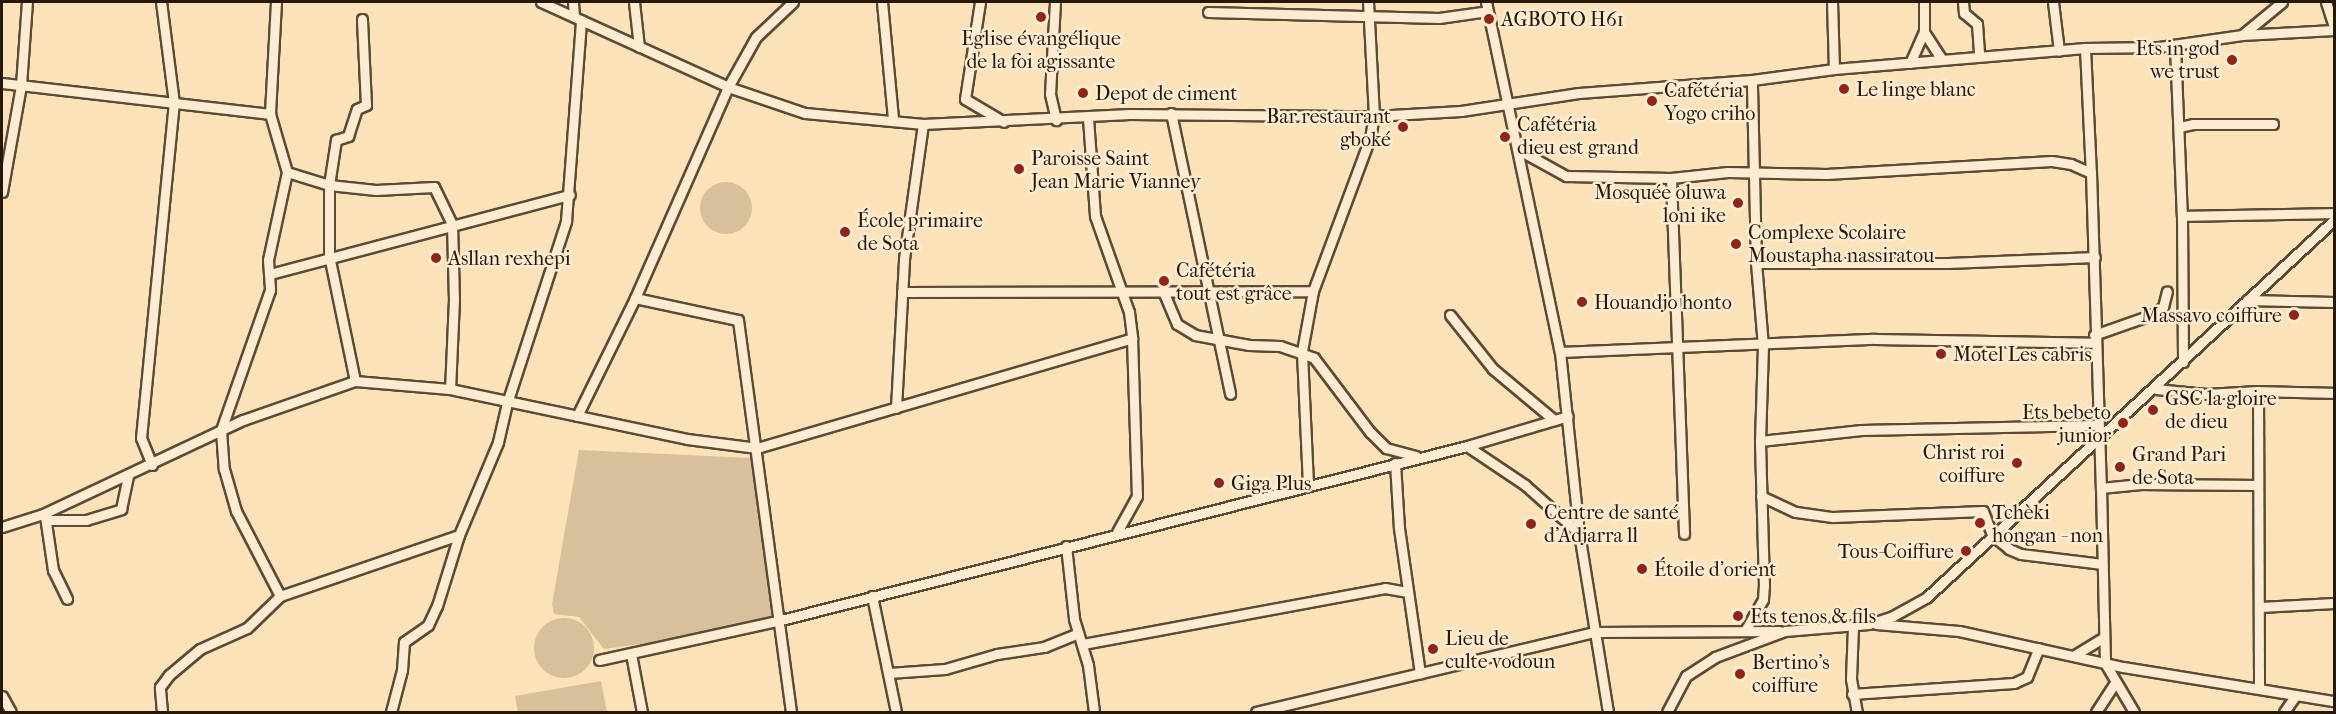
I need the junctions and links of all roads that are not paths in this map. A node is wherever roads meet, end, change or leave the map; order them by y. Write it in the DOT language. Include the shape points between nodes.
graph roads {
  1 [pos="26,2"];
  2 [pos="161,2"];
  3 [pos="276,2"];
  4 [pos="541,2"];
  5 [pos="573,2"];
  6 [pos="634,2"];
  7 [pos="793,2"];
  8 [pos="882,2"];
  9 [pos="980,2"];
  10 [pos="1055,2"];
  11 [pos="1368,2"];
  12 [pos="1832,2"];
  13 [pos="1924,2"];
  14 [pos="1963,2"];
  15 [pos="2053,2"];
  16 [pos="2282,2"];
  17 [pos="2326,2"];
  18 [pos="1487,6"];
  19 [pos="1208,12"];
  20 [pos="1369,18"];
  21 [pos="362,19"];
  22 [pos="577,19"];
  23 [pos="2334,26"];
  24 [pos="2334,30"];
  25 [pos="1924,32"];
  26 [pos="2242,35"];
  27 [pos="2175,45"];
  28 [pos="639,47"];
  29 [pos="2085,48"];
  30 [pos="2059,51"];
  31 [pos="1979,56"];
  32 [pos="1942,60"];
  33 [pos="1910,63"];
  34 [pos="1834,69"];
  35 [pos="1752,80"];
  36 [pos="2,83"];
  37 [pos="21,85"];
  38 [pos="728,87"];
  39 [pos="174,103"];
  40 [pos="1509,105"];
  41 [pos="1171,113"];
  42 [pos="270,114"];
  43 [pos="1374,116"];
  44 [pos="1088,118"];
  45 [pos="893,119"];
  46 [pos="1056,120"];
  47 [pos="1004,122"];
  48 [pos="923,124"];
  49 [pos="2273,124"];
  50 [pos="2179,127"];
  51 [pos="1519,150"];
  52 [pos="287,172"];
  53 [pos="1754,172"];
  54 [pos="2091,173"];
  55 [pos="1671,178"];
  56 [pos="329,185"];
  57 [pos="2,192"];
  58 [pos="570,195"];
  59 [pos="2334,213"];
  60 [pos="2182,216"];
  61 [pos="2334,220"];
  62 [pos="452,224"];
  63 [pos="329,256"];
  64 [pos="2095,257"];
  65 [pos="1756,263"];
  66 [pos="270,274"];
  67 [pos="1209,289"];
  68 [pos="1162,291"];
  69 [pos="1313,291"];
  70 [pos="2167,291"];
  71 [pos="902,292"];
  72 [pos="1122,293"];
  73 [pos="635,298"];
  74 [pos="2247,300"];
  75 [pos="2334,304"];
  76 [pos="1450,315"];
  77 [pos="1220,338"];
  78 [pos="1132,339"];
  79 [pos="2094,339"];
  80 [pos="1763,346"];
  81 [pos="1675,347"];
  82 [pos="1302,351"];
  83 [pos="1560,352"];
  84 [pos="2183,362"];
  85 [pos="356,381"];
  86 [pos="450,389"];
  87 [pos="2156,389"];
  88 [pos="2258,391"];
  89 [pos="2334,393"];
  90 [pos="1230,394"];
  91 [pos="507,403"];
  92 [pos="896,408"];
  93 [pos="577,416"];
  94 [pos="1568,416"];
  95 [pos="1554,420"];
  96 [pos="2097,425"];
  97 [pos="221,430"];
  98 [pos="2098,436"];
  99 [pos="1760,441"];
  100 [pos="1467,446"];
  101 [pos="757,448"];
  102 [pos="1421,457"];
  103 [pos="1395,463"];
  104 [pos="152,465"];
  105 [pos="128,476"];
  106 [pos="2256,484"];
  107 [pos="1308,485"];
  108 [pos="2101,488"];
  109 [pos="1761,496"];
  110 [pos="45,517"];
  111 [pos="4,525"];
  112 [pos="1117,532"];
  113 [pos="1579,533"];
  114 [pos="1684,534"];
  115 [pos="459,535"];
  116 [pos="1992,535"];
  117 [pos="1066,546"];
  118 [pos="2102,564"];
  119 [pos="1407,591"];
  120 [pos="280,596"];
  121 [pos="872,596"];
  122 [pos="67,599"];
  123 [pos="2334,603"];
  124 [pos="2260,607"];
  125 [pos="781,620"];
  126 [pos="1869,624"];
  127 [pos="1854,626"];
  128 [pos="1746,629"];
  129 [pos="1785,631"];
  130 [pos="1595,632"];
  131 [pos="1078,633"];
  132 [pos="2103,638"];
  133 [pos="1083,644"];
  134 [pos="2039,648"];
  135 [pos="631,654"];
  136 [pos="2073,656"];
  137 [pos="599,660"];
  138 [pos="2105,663"];
  139 [pos="889,673"];
  140 [pos="1420,673"];
  141 [pos="2114,684"];
  142 [pos="2259,687"];
  143 [pos="1852,694"];
  144 [pos="2,696"];
  145 [pos="2295,696"];
  146 [pos="2334,701"];
  147 [pos="11,712"];
  148 [pos="162,712"];
  149 [pos="382,712"];
  150 [pos="390,712"];
  151 [pos="642,712"];
  152 [pos="791,712"];
  153 [pos="896,712"];
  154 [pos="1094,712"];
  155 [pos="1256,712"];
  156 [pos="1608,712"];
  157 [pos="1667,712"];
  158 [pos="1857,712"];
  159 [pos="2096,712"];
  160 [pos="2134,712"];
  161 [pos="2284,712"];
  1 -- 37 [label="street"];
  2 -- 39 [label="street"];
  3 -- 42 [label="street"];
  4 -- 22 [label="street"];
  5 -- 22 [label="street"];
  6 -- 28 [label="street"];
  7 -- 38 [label="street" via="756,37"];
  8 -- 45 [label="street"];
  9 -- 47 [label="street" via="965,99"];
  10 -- 46 [label="street" via="1050,94"];
  11 -- 20 [label="street"];
  12 -- 34 [label="street"];
  13 -- 25 [label="street"];
  14 -- 31 [label="street" via="1964,13 1977,24"];
  15 -- 30 [label="street"];
  16 -- 26 [label="street"];
  17 -- 23 [label="street"];
  18 -- 20 [label="street" via="1440,18"];
  18 -- 40 [label="street"];
  19 -- 20 [label="street"];
  20 -- 43 [label="street"];
  21 -- 56 [label="street" via="366,105 357,109 348,136 336,140"];
  22 -- 28 [label="street"];
  22 -- 58 [label="street"];
  24 -- 26 [label="street"];
  25 -- 32 [label="street"];
  25 -- 33 [label="street"];
  26 -- 27 [label="street"];
  27 -- 29 [label="street"];
  27 -- 50 [label="street"];
  28 -- 38 [label="street"];
  29 -- 30 [label="street"];
  29 -- 54 [label="street"];
  30 -- 31 [label="street"];
  31 -- 32 [label="street"];
  32 -- 33 [label="street"];
  33 -- 34 [label="street"];
  34 -- 35 [label="street"];
  35 -- 40 [label="street" via="1579,93"];
  35 -- 53 [label="street"];
  36 -- 37 [label="street"];
  37 -- 39 [label="street"];
  37 -- 57 [label="street"];
  38 -- 45 [label="street" via="805,113"];
  38 -- 73 [label="street"];
  39 -- 42 [label="street"];
  39 -- 104 [label="street" via="141,438"];
  40 -- 43 [label="street"];
  40 -- 51 [label="street"];
  41 -- 43 [label="street"];
  41 -- 44 [label="street"];
  41 -- 67 [label="street"];
  42 -- 52 [label="street"];
  43 -- 69 [label="street" via="1370,138"];
  44 -- 46 [label="street"];
  44 -- 72 [label="street" via="1095,216"];
  45 -- 48 [label="street"];
  46 -- 47 [label="street"];
  47 -- 48 [label="street"];
  48 -- 71 [label="street"];
  49 -- 50 [label="street"];
  50 -- 60 [label="street"];
  51 -- 55 [label="street" via="1566,176"];
  51 -- 83 [label="street"];
  52 -- 56 [label="street"];
  52 -- 66 [label="street" via="271,242"];
  53 -- 54 [label="street" via="1826,174 2052,161"];
  53 -- 55 [label="street"];
  53 -- 65 [label="street"];
  54 -- 64 [label="street"];
  55 -- 81 [label="street"];
  56 -- 62 [label="street" via="376,190 434,187"];
  56 -- 63 [label="street"];
  58 -- 62 [label="street"];
  58 -- 91 [label="street" via="566,221"];
  59 -- 60 [label="street"];
  60 -- 84 [label="street"];
  61 -- 74 [label="street"];
  62 -- 63 [label="street"];
  62 -- 86 [label="street"];
  63 -- 66 [label="street"];
  63 -- 85 [label="street"];
  64 -- 65 [label="street" via="1940,263"];
  64 -- 79 [label="street"];
  65 -- 80 [label="street"];
  66 -- 97 [label="street" via="263,318"];
  67 -- 68 [label="street"];
  67 -- 69 [label="street"];
  67 -- 77 [label="street"];
  68 -- 72 [label="street"];
  68 -- 77 [label="street" via="1177,324 1196,335"];
  69 -- 82 [label="street"];
  70 -- 79 [label="street" via="2163,307 2154,314"];
  71 -- 72 [label="street"];
  71 -- 92 [label="street"];
  72 -- 78 [label="street"];
  73 -- 93 [label="street"];
  73 -- 101 [label="street" via="738,320"];
  74 -- 75 [label="street"];
  74 -- 84 [label="street"];
  76 -- 95 [label="street" via="1493,369"];
  77 -- 82 [label="street"];
  77 -- 90 [label="street"];
  78 -- 92 [label="street"];
  78 -- 112 [label="street" via="1137,496"];
  79 -- 80 [label="street" via="1875,339"];
  79 -- 96 [label="street"];
  80 -- 81 [label="street"];
  80 -- 99 [label="street"];
  81 -- 83 [label="street"];
  81 -- 114 [label="street" via="1684,471"];
  82 -- 102 [label="street" via="1325,368 1370,432 1386,448"];
  82 -- 107 [label="street"];
  83 -- 94 [label="street"];
  84 -- 87 [label="street"];
  85 -- 86 [label="street"];
  85 -- 97 [label="street"];
  86 -- 91 [label="street"];
  87 -- 88 [label="street" via="2206,394"];
  87 -- 98 [label="street"];
  88 -- 89 [label="street"];
  88 -- 106 [label="street"];
  91 -- 93 [label="street"];
  91 -- 115 [label="street" via="498,442"];
  92 -- 101 [label="street"];
  93 -- 101 [label="street" via="687,439"];
  94 -- 95 [label="street"];
  94 -- 113 [label="street"];
  95 -- 100 [label="street"];
  96 -- 98 [label="street"];
  96 -- 99 [label="street" via="1861,430"];
  97 -- 104 [label="street"];
  97 -- 120 [label="street" via="224,469 236,511"];
  98 -- 108 [label="street"];
  98 -- 116 [label="street"];
  99 -- 109 [label="street"];
  100 -- 102 [label="street"];
  100 -- 113 [label="street" via="1525,485"];
  101 -- 125 [label="street"];
  102 -- 103 [label="street"];
  103 -- 107 [label="street"];
  103 -- 119 [label="street"];
  104 -- 105 [label="street"];
  105 -- 110 [label="street"];
  105 -- 110 [label="street" via="121,509 86,520"];
  106 -- 108 [label="street"];
  106 -- 124 [label="street"];
  107 -- 112 [label="street"];
  108 -- 118 [label="street"];
  109 -- 116 [label="street" via="1796,513 1833,517 1983,511"];
  109 -- 128 [label="street" via="1764,593"];
  110 -- 111 [label="street"];
  110 -- 122 [label="street" via="53,570"];
  112 -- 117 [label="street"];
  113 -- 130 [label="street"];
  115 -- 120 [label="street"];
  115 -- 150 [label="street" via="428,625 404,642 402,670"];
  116 -- 118 [label="street" via="2021,554"];
  116 -- 126 [label="street" via="1927,597"];
  117 -- 121 [label="street"];
  117 -- 131 [label="street"];
  118 -- 132 [label="street"];
  119 -- 133 [label="street" via="1385,588"];
  119 -- 140 [label="street"];
  120 -- 148 [label="street" via="247,627 200,649 169,675 160,687"];
  121 -- 125 [label="street"];
  121 -- 139 [label="street"];
  123 -- 124 [label="street"];
  124 -- 142 [label="street"];
  125 -- 135 [label="street"];
  125 -- 152 [label="street"];
  126 -- 127 [label="street"];
  126 -- 134 [label="street" via="1959,631"];
  127 -- 129 [label="street"];
  127 -- 143 [label="street"];
  128 -- 129 [label="street"];
  128 -- 130 [label="street"];
  129 -- 157 [label="street" via="1700,664 1676,688"];
  130 -- 140 [label="street"];
  130 -- 156 [label="street"];
  131 -- 133 [label="street"];
  131 -- 139 [label="street" via="1044,647 945,669"];
  132 -- 136 [label="street"];
  132 -- 138 [label="street"];
  133 -- 154 [label="street"];
  134 -- 136 [label="street"];
  134 -- 143 [label="street" via="2027,677 2014,682"];
  135 -- 137 [label="street"];
  135 -- 151 [label="street"];
  136 -- 138 [label="street"];
  138 -- 141 [label="street"];
  138 -- 142 [label="street"];
  139 -- 153 [label="street"];
  140 -- 155 [label="street"];
  141 -- 159 [label="street"];
  141 -- 160 [label="street" via="2128,698"];
  142 -- 145 [label="street"];
  143 -- 158 [label="street"];
  144 -- 147 [label="street"];
  145 -- 146 [label="street"];
  145 -- 161 [label="street"];
  149 -- 150 [label="street"];
}
